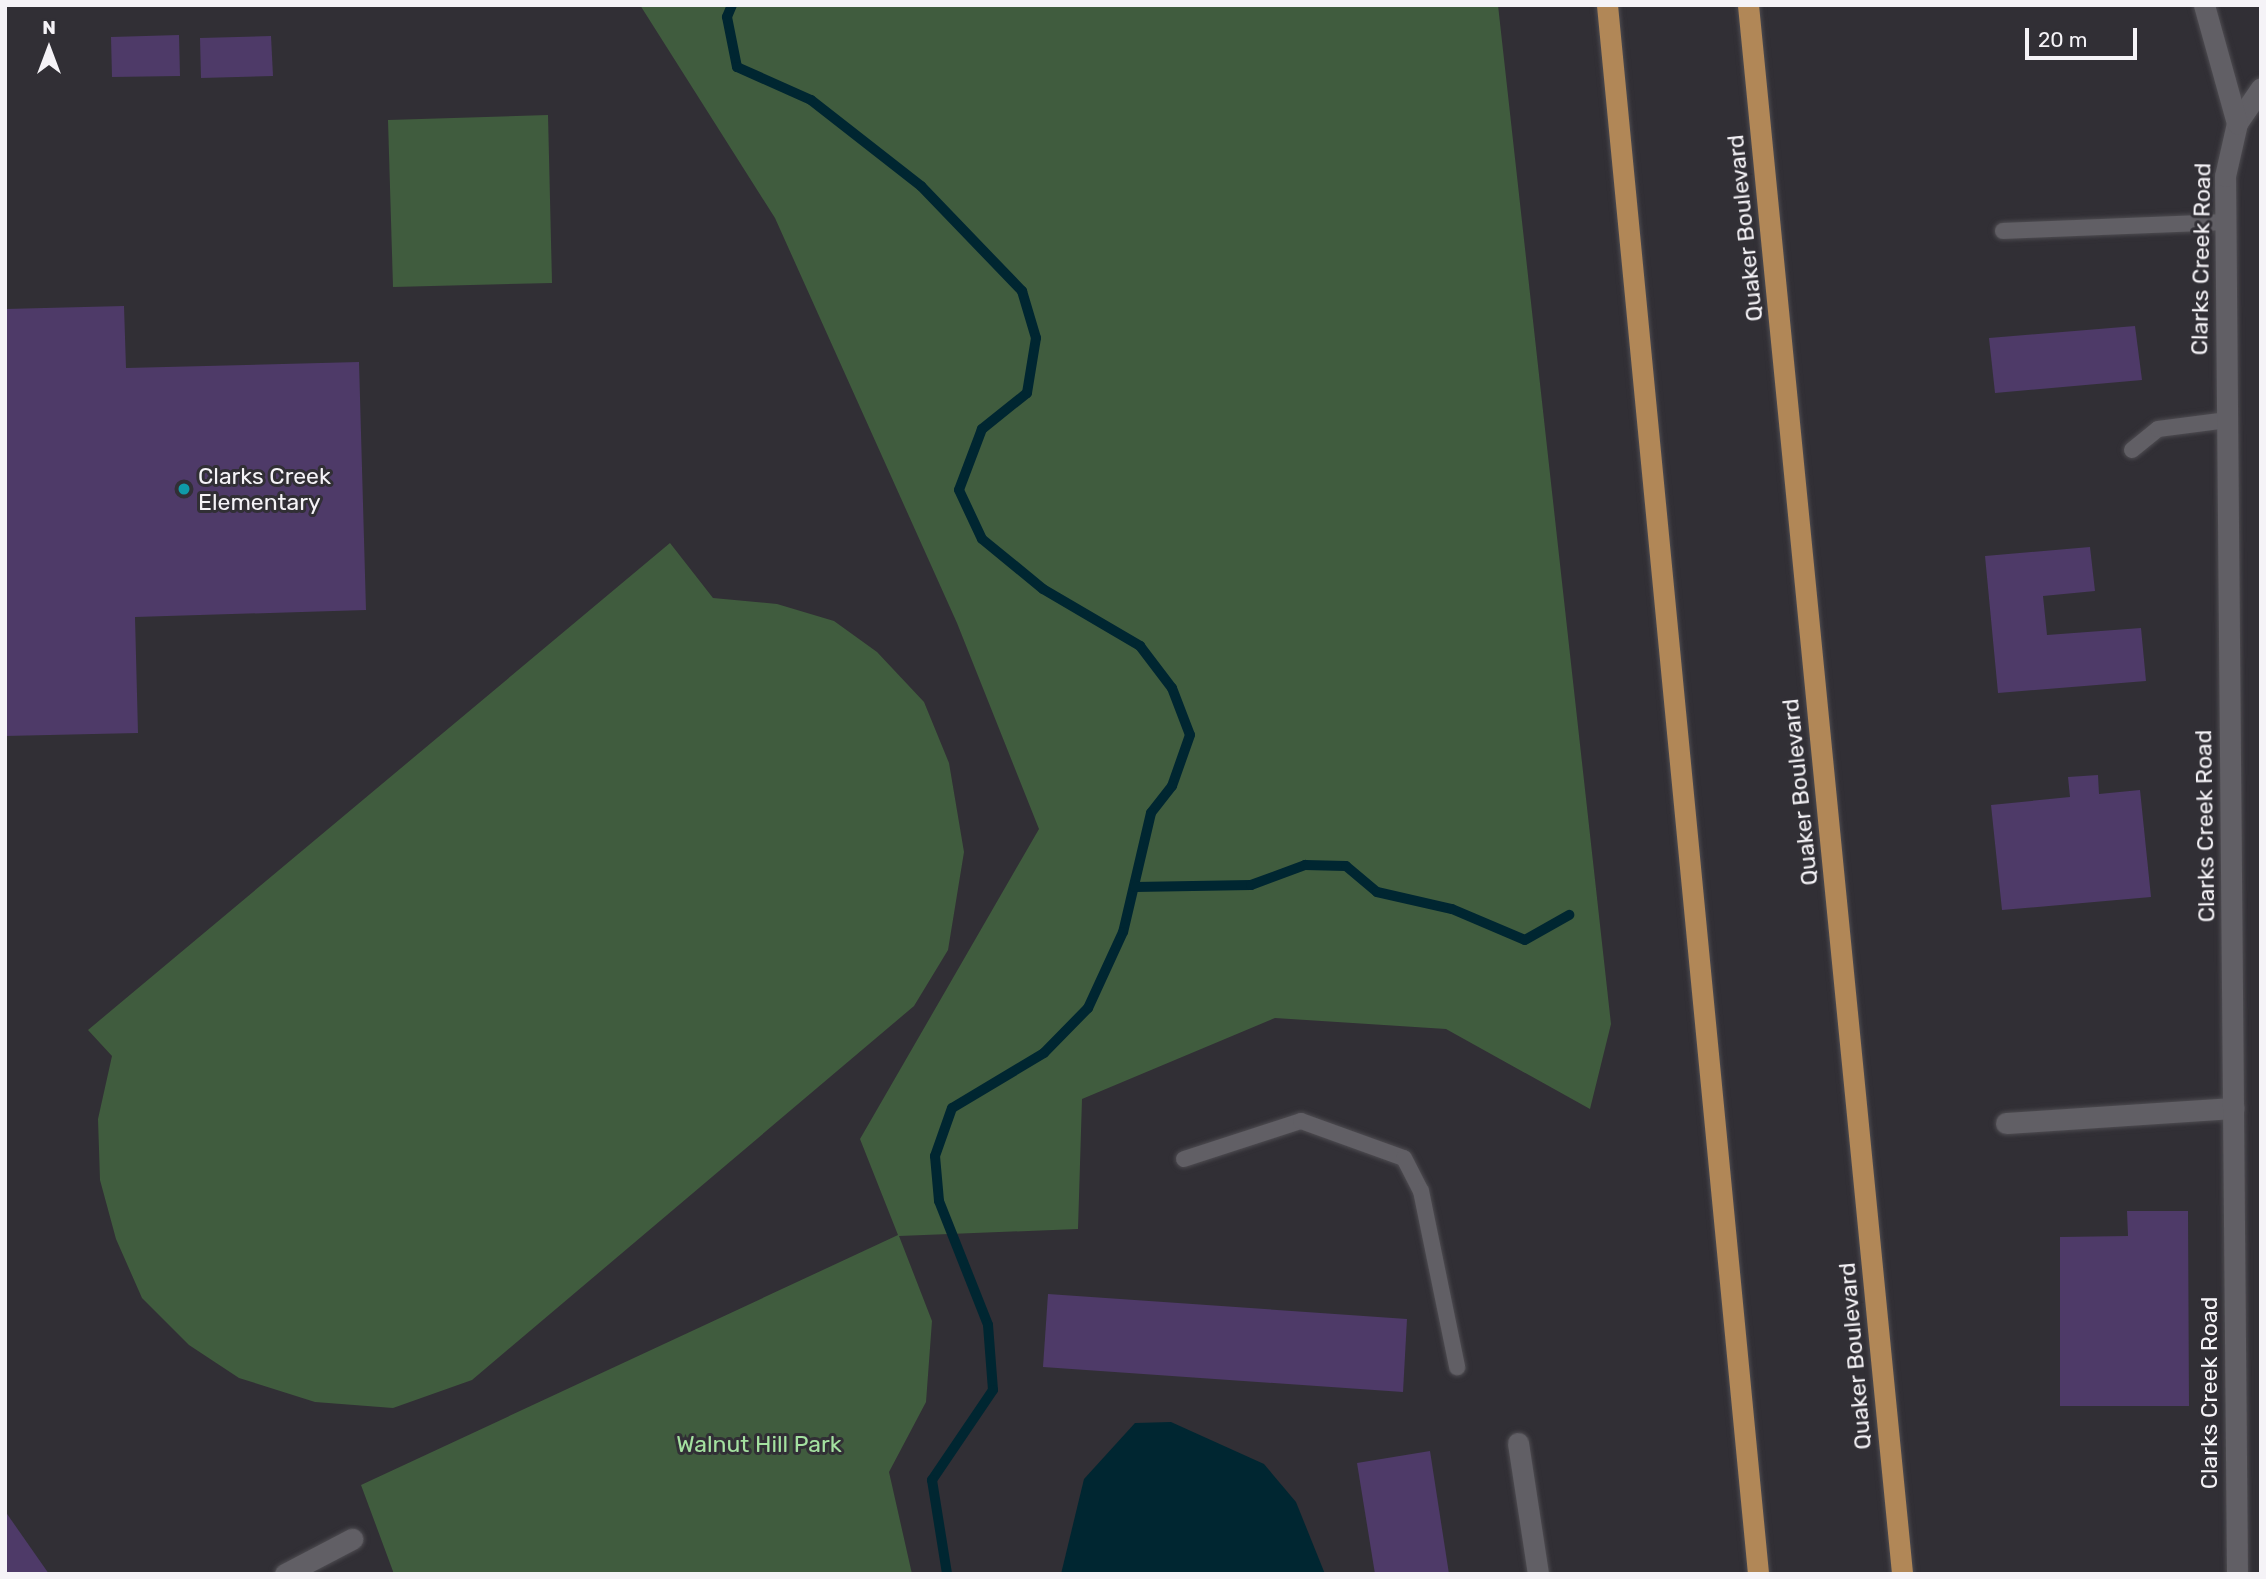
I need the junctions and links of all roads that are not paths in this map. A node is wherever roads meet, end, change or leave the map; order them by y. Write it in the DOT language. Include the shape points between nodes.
graph roads {
  1 [pos="1607,5"];
  2 [pos="1748,5"];
  3 [pos="2204,5"];
  4 [pos="2261,88"];
  5 [pos="2236,123"];
  6 [pos="2225,222"];
  7 [pos="2003,231"];
  8 [pos="2227,420"];
  9 [pos="2132,450"];
  10 [pos="2234,1108"];
  11 [pos="2006,1123"];
  12 [pos="1184,1159"];
  13 [pos="1457,1367"];
  14 [pos="1518,1443"];
  15 [pos="352,1539"];
  16 [pos="285,1574"];
  17 [pos="1538,1574"];
  18 [pos="1758,1574"];
  19 [pos="1902,1574"];
  20 [pos="2237,1574"];
  1 -- 18 [label="main road"];
  2 -- 19 [label="main road, Quaker Boulevard"];
  3 -- 5 [label="street"];
  4 -- 5 [label="street, Clarks Creek Road"];
  5 -- 6 [label="street, Clarks Creek Road" via="2225,176"];
  6 -- 7 [label="lane"];
  6 -- 8 [label="street, Clarks Creek Road"];
  8 -- 9 [label="lane" via="2170,425"];
  8 -- 10 [label="street, Clarks Creek Road"];
  10 -- 11 [label="street"];
  10 -- 20 [label="street, Clarks Creek Road"];
  12 -- 13 [label="lane" via="1301,1121 1404,1158 1421,1191"];
  14 -- 17 [label="street"];
  15 -- 16 [label="street"];
}
